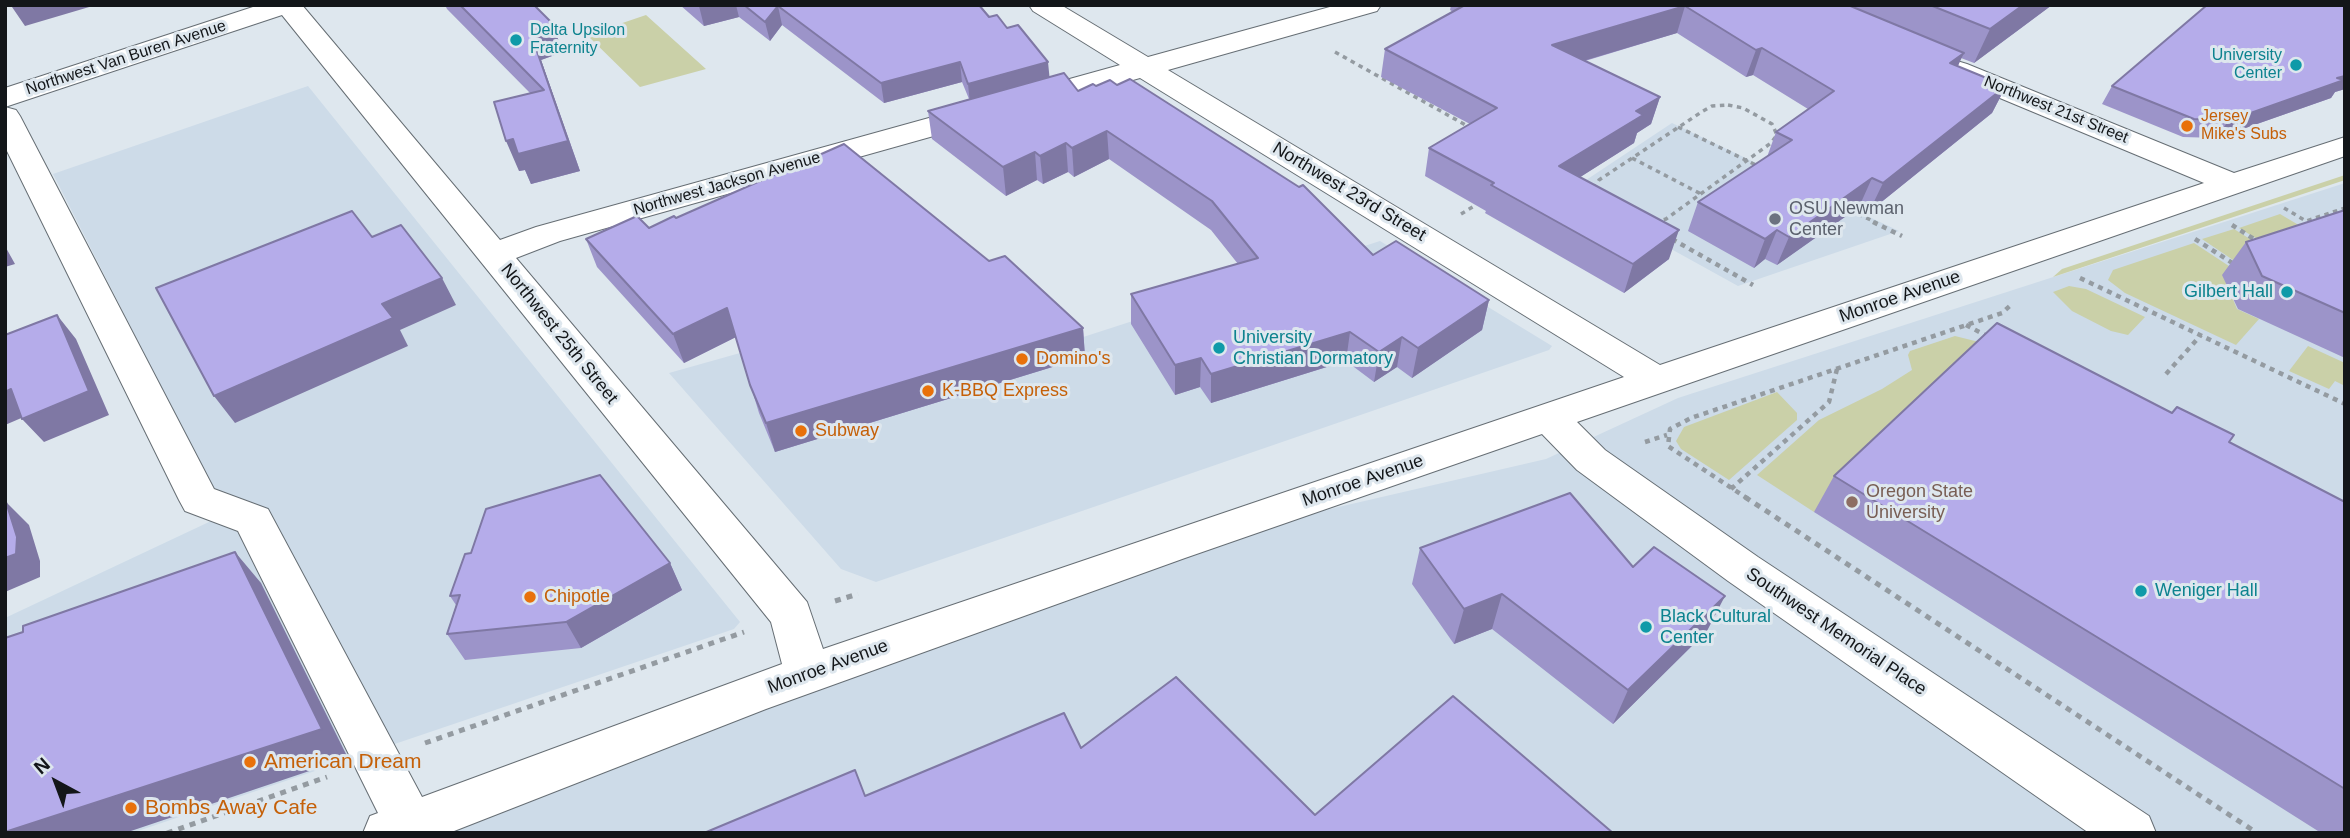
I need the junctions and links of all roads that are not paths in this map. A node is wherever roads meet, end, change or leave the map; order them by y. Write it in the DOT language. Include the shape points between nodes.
graph roads {
  1 [pos="287,5"];
  2 [pos="1042,5"];
  3 [pos="1368,5"];
  4 [pos="1936,61"];
  5 [pos="1143,66"];
  6 [pos="5,98"];
  7 [pos="5,116"];
  8 [pos="2345,146"];
  9 [pos="2234,184"];
  10 [pos="492,254"];
  11 [pos="1656,380"];
  12 [pos="1550,418"];
  13 [pos="808,674"];
  14 [pos="399,829"];
  15 [pos="2131,833"];
  1 -- 6 [label="street, Northwest Van Buren Avenue"];
  1 -- 10 [label="street, Northwest 25th Street"];
  2 -- 5 [label="street, Northwest 23rd Street"];
  3 -- 5 [label="street, Northwest Jackson Avenue"];
  4 -- 9 [label="street, Northwest 21st Street"];
  5 -- 10 [label="street, Northwest Jackson Avenue" via="548,234"];
  5 -- 11 [label="street, Northwest 23rd Street"];
  7 -- 14 [label="street" via="199,500 253,520 377,760"];
  8 -- 9 [label="street, Monroe Avenue"];
  9 -- 11 [label="street, Monroe Avenue"];
  10 -- 13 [label="street, Northwest 25th Street" via="791,615"];
  11 -- 12 [label="street, Monroe Avenue"];
  12 -- 13 [label="street, Monroe Avenue"];
  12 -- 15 [label="street, Southwest Memorial Place" via="1591,460"];
  13 -- 14 [label="street, Monroe Avenue"];
}
